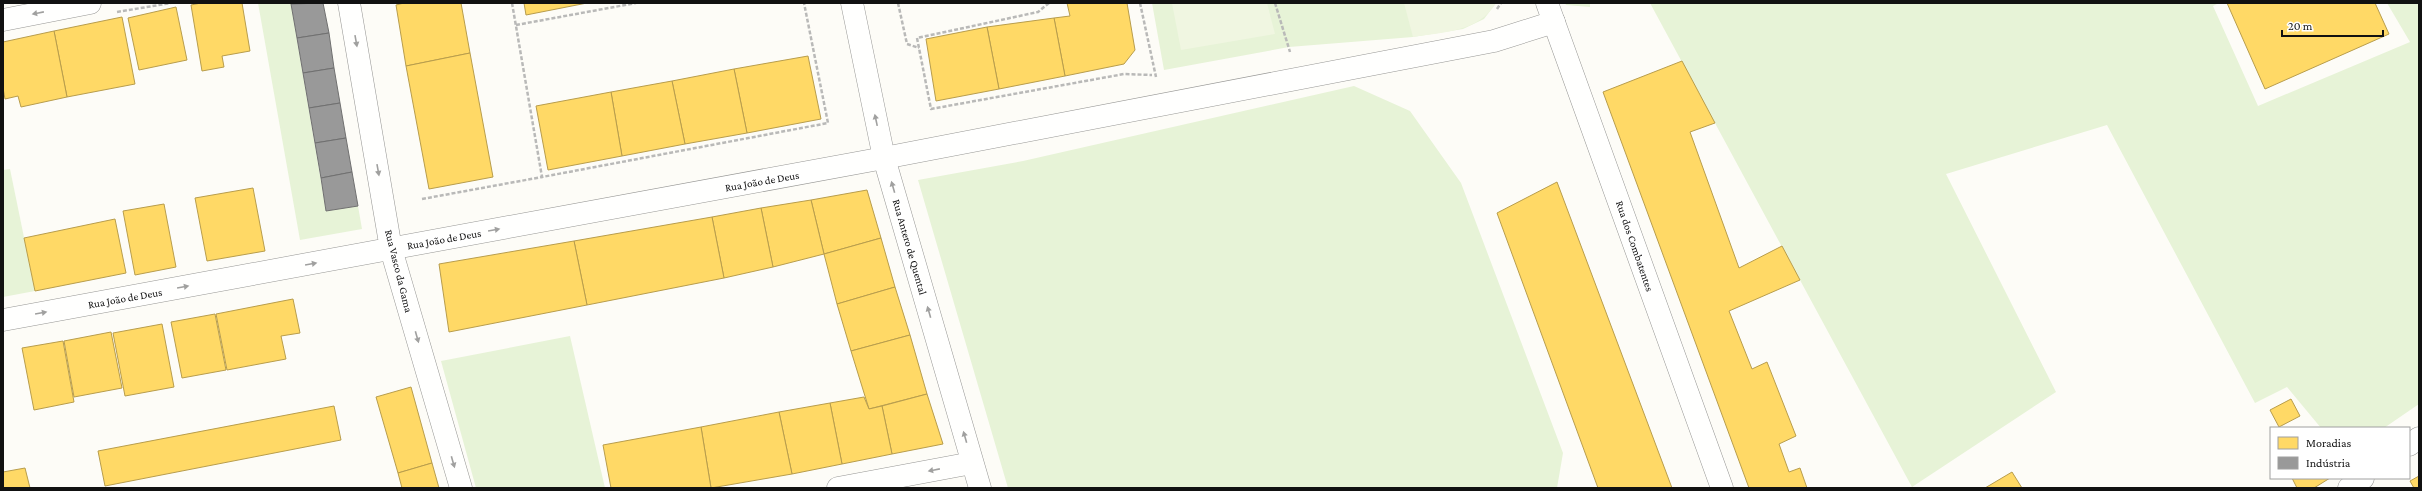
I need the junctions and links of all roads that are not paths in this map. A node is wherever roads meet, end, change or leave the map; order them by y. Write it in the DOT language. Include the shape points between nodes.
graph roads {
  1 [pos="90,3"];
  2 [pos="349,3"];
  3 [pos="857,4"];
  4 [pos="1551,12"];
  5 [pos="3,20"];
  6 [pos="884,158"];
  7 [pos="391,249"];
  8 [pos="3,320"];
  9 [pos="2419,438"];
  10 [pos="2410,444"];
  11 [pos="972,463"];
  12 [pos="2362,479"];
  13 [pos="461,488"];
  14 [pos="838,488"];
  15 [pos="980,488"];
  16 [pos="1722,488"];
  17 [pos="2349,488"];
  1 -- 5 [label="street, one-way"];
  2 -- 7 [label="street, Rua Vasco da Gama, one-way"];
  6 -- 3 [label="street, Rua Antero de Quental, one-way"];
  4 -- 6 [label="street, Rua João de Deus" via="1494,40"];
  4 -- 16 [label="street, Rua dos Combatentes"];
  7 -- 6 [label="street, Rua João de Deus, one-way"];
  11 -- 6 [label="street, Rua Antero de Quental, one-way"];
  8 -- 7 [label="street, Rua João de Deus, one-way"];
  7 -- 13 [label="street, Rua Vasco da Gama, one-way"];
  9 -- 10 [label="street"];
  11 -- 14 [label="street, one-way"];
  11 -- 15 [label="street, Rua Antero de Quental"];
  12 -- 17 [label="street"];
}
